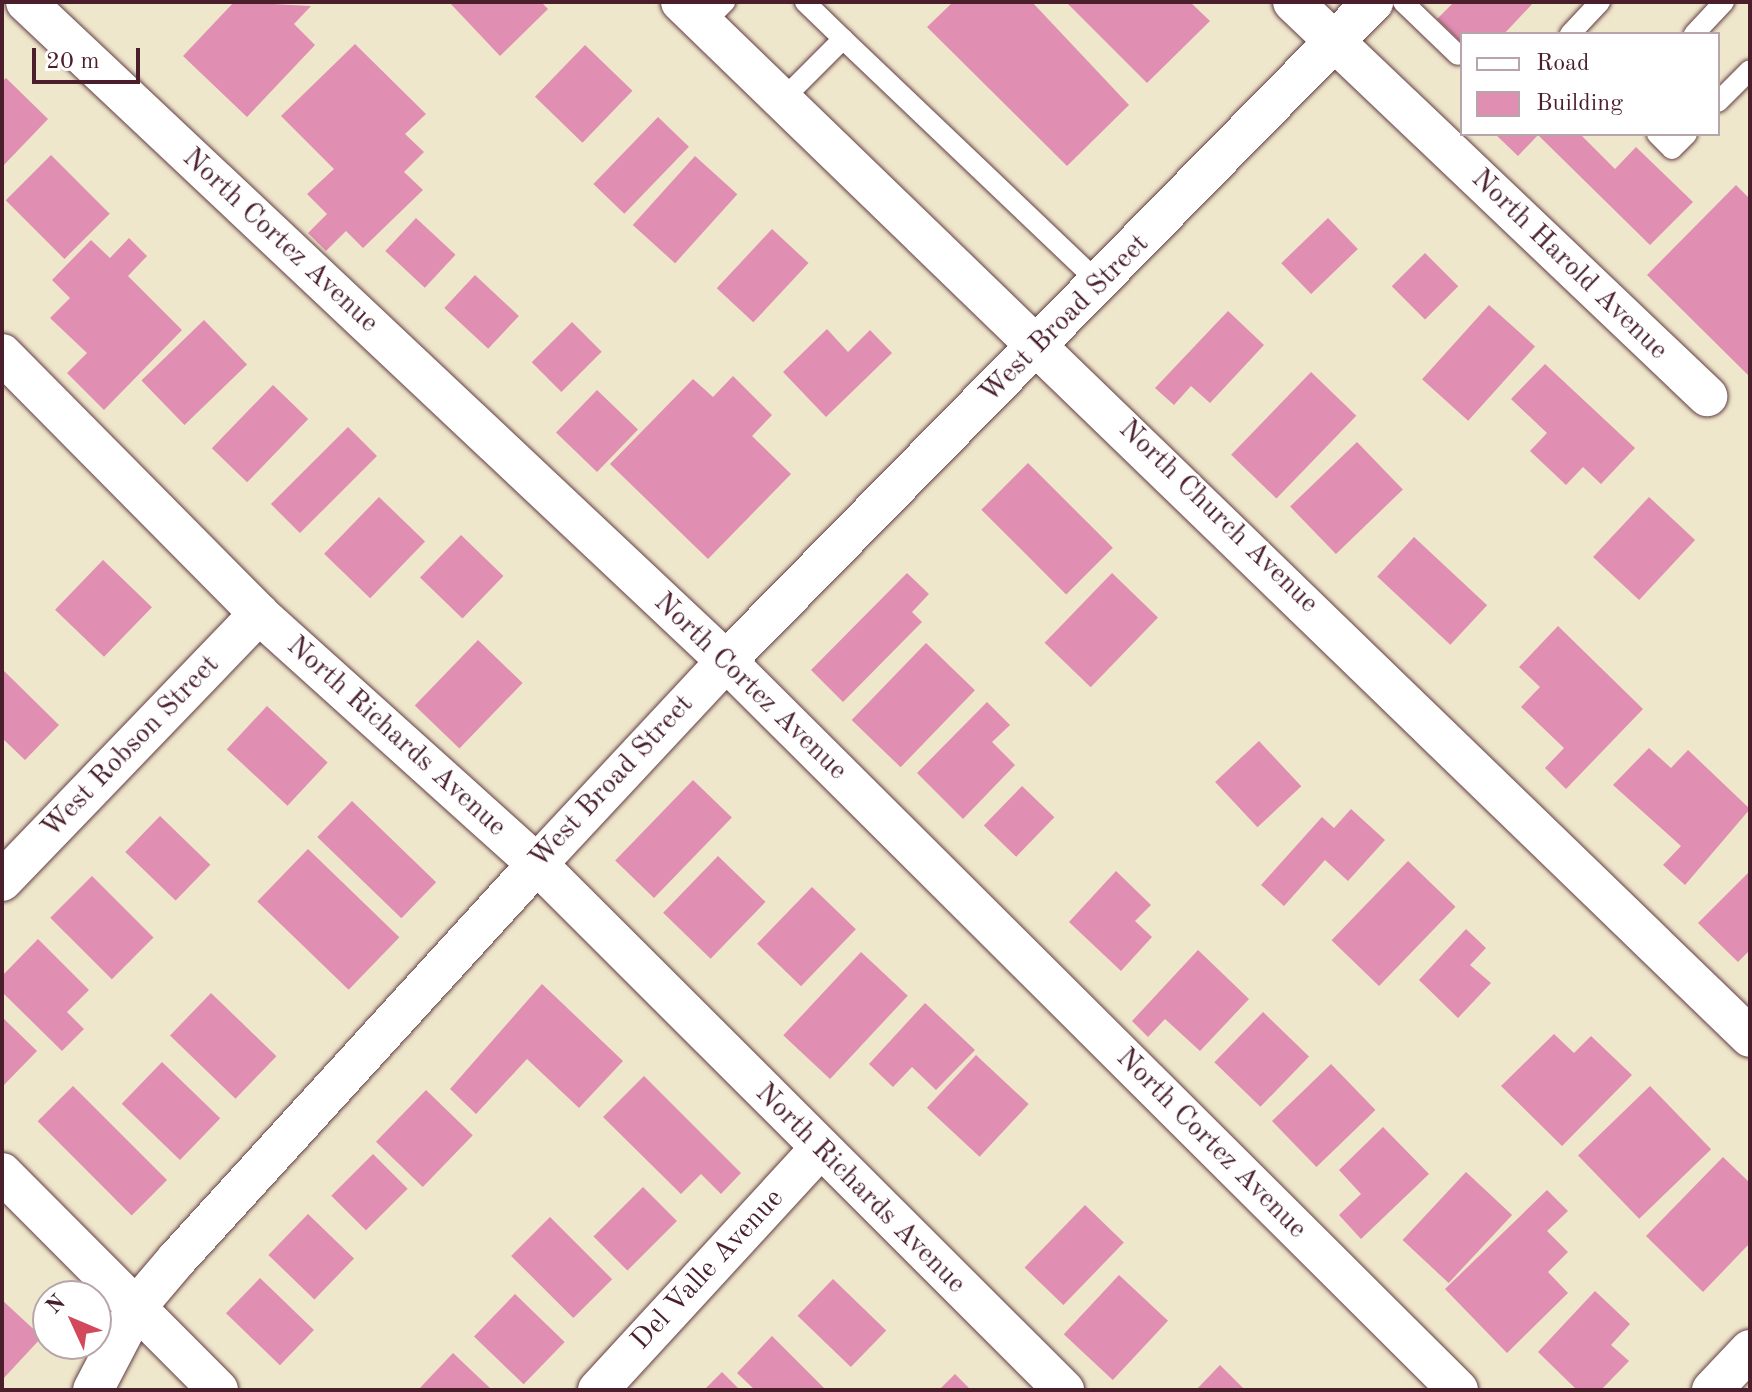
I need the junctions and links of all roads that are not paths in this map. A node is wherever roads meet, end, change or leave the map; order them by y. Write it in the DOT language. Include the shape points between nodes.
graph roads {
  1 [pos="26,2"];
  2 [pos="805,2"];
  3 [pos="1293,2"];
  4 [pos="1373,2"];
  5 [pos="1403,2"];
  6 [pos="1600,2"];
  7 [pos="1724,2"];
  8 [pos="703,9"];
  9 [pos="1572,32"];
  10 [pos="1696,32"];
  11 [pos="843,39"];
  12 [pos="1336,43"];
  13 [pos="1458,55"];
  14 [pos="1750,70"];
  15 [pos="1720,73"];
  16 [pos="1734,87"];
  17 [pos="783,99"];
  18 [pos="1720,100"];
  19 [pos="1659,136"];
  20 [pos="1685,136"];
  21 [pos="1100,284"];
  22 [pos="1040,344"];
  23 [pos="2,354"];
  24 [pos="1707,396"];
  25 [pos="259,614"];
  26 [pos="726,661"];
  27 [pos="537,864"];
  28 [pos="2,881"];
  29 [pos="1750,1037"];
  30 [pos="819,1150"];
  31 [pos="2,1173"];
  32 [pos="137,1306"];
  33 [pos="1750,1350"];
  34 [pos="93,1390"];
  35 [pos="218,1390"];
  36 [pos="598,1390"];
  37 [pos="1064,1390"];
  38 [pos="1458,1390"];
  39 [pos="1712,1390"];
  1 -- 26 [label="street, North Cortez Avenue"];
  2 -- 11 [label="lane"];
  3 -- 12 [label="street, North Harold Avenue"];
  4 -- 12 [label="street, West Broad Street"];
  5 -- 13 [label="lane"];
  6 -- 9 [label="lane"];
  7 -- 10 [label="lane"];
  8 -- 17 [label="street, North Church Avenue"];
  11 -- 17 [label="lane"];
  11 -- 21 [label="lane"];
  12 -- 21 [label="street, West Broad Street"];
  12 -- 24 [label="street, North Harold Avenue"];
  14 -- 16 [label="lane"];
  15 -- 16 [label="lane"];
  16 -- 18 [label="lane"];
  17 -- 22 [label="street, North Church Avenue"];
  19 -- 20 [label="lane" via="1672,149"];
  21 -- 22 [label="street, West Broad Street"];
  22 -- 26 [label="street, West Broad Street"];
  22 -- 29 [label="street, North Church Avenue"];
  23 -- 25 [label="street, North Richards Avenue"];
  25 -- 27 [label="street, North Richards Avenue"];
  25 -- 28 [label="street, West Robson Street"];
  26 -- 27 [label="street, West Broad Street"];
  26 -- 38 [label="street, North Cortez Avenue"];
  27 -- 30 [label="street, North Richards Avenue"];
  27 -- 32 [label="street, West Broad Street"];
  30 -- 36 [label="street, Del Valle Avenue"];
  30 -- 37 [label="street, North Richards Avenue"];
  31 -- 32 [label="street"];
  32 -- 34 [label="street, West Broad Street"];
  32 -- 35 [label="street"];
  33 -- 39 [label="street"];
}
